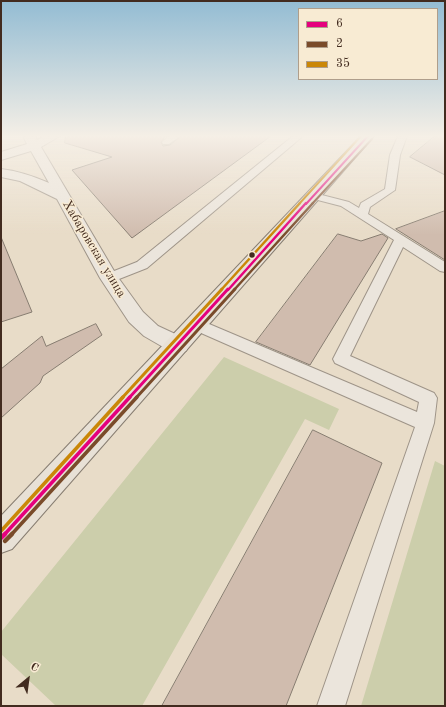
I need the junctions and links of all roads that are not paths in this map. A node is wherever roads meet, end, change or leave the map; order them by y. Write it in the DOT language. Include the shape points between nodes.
graph roads {
  1 [pos="47,169"];
  2 [pos="259,169"];
  3 [pos="338,169"];
  4 [pos="393,169"];
  5 [pos="1,173"];
  6 [pos="63,196"];
  7 [pos="314,196"];
  8 [pos="362,215"];
  9 [pos="400,240"];
  10 [pos="445,268"];
  11 [pos="109,278"];
  12 [pos="197,324"];
  13 [pos="178,345"];
  14 [pos="425,422"];
  15 [pos="1,538"];
  16 [pos="331,706"];
  1 -- 6 [label="street, Хабаровская улица"];
  2 -- 11 [label="lane" via="142,265"];
  3 -- 7 [label="main road"];
  4 -- 8 [label="lane" via="390,190 365,206"];
  5 -- 6 [label="street" via="13,174 35,182"];
  6 -- 11 [label="street, Хабаровская улица"];
  7 -- 8 [label="lane" via="345,204"];
  7 -- 12 [label="main road"];
  8 -- 9 [label="lane"];
  9 -- 10 [label="lane"];
  9 -- 14 [label="lane" via="341,359 428,398"];
  11 -- 13 [label="street, Хабаровская улица" via="136,317 151,332"];
  12 -- 13 [label="main road"];
  12 -- 14 [label="lane"];
  13 -- 15 [label="main road"];
  14 -- 16 [label="lane"];
}
